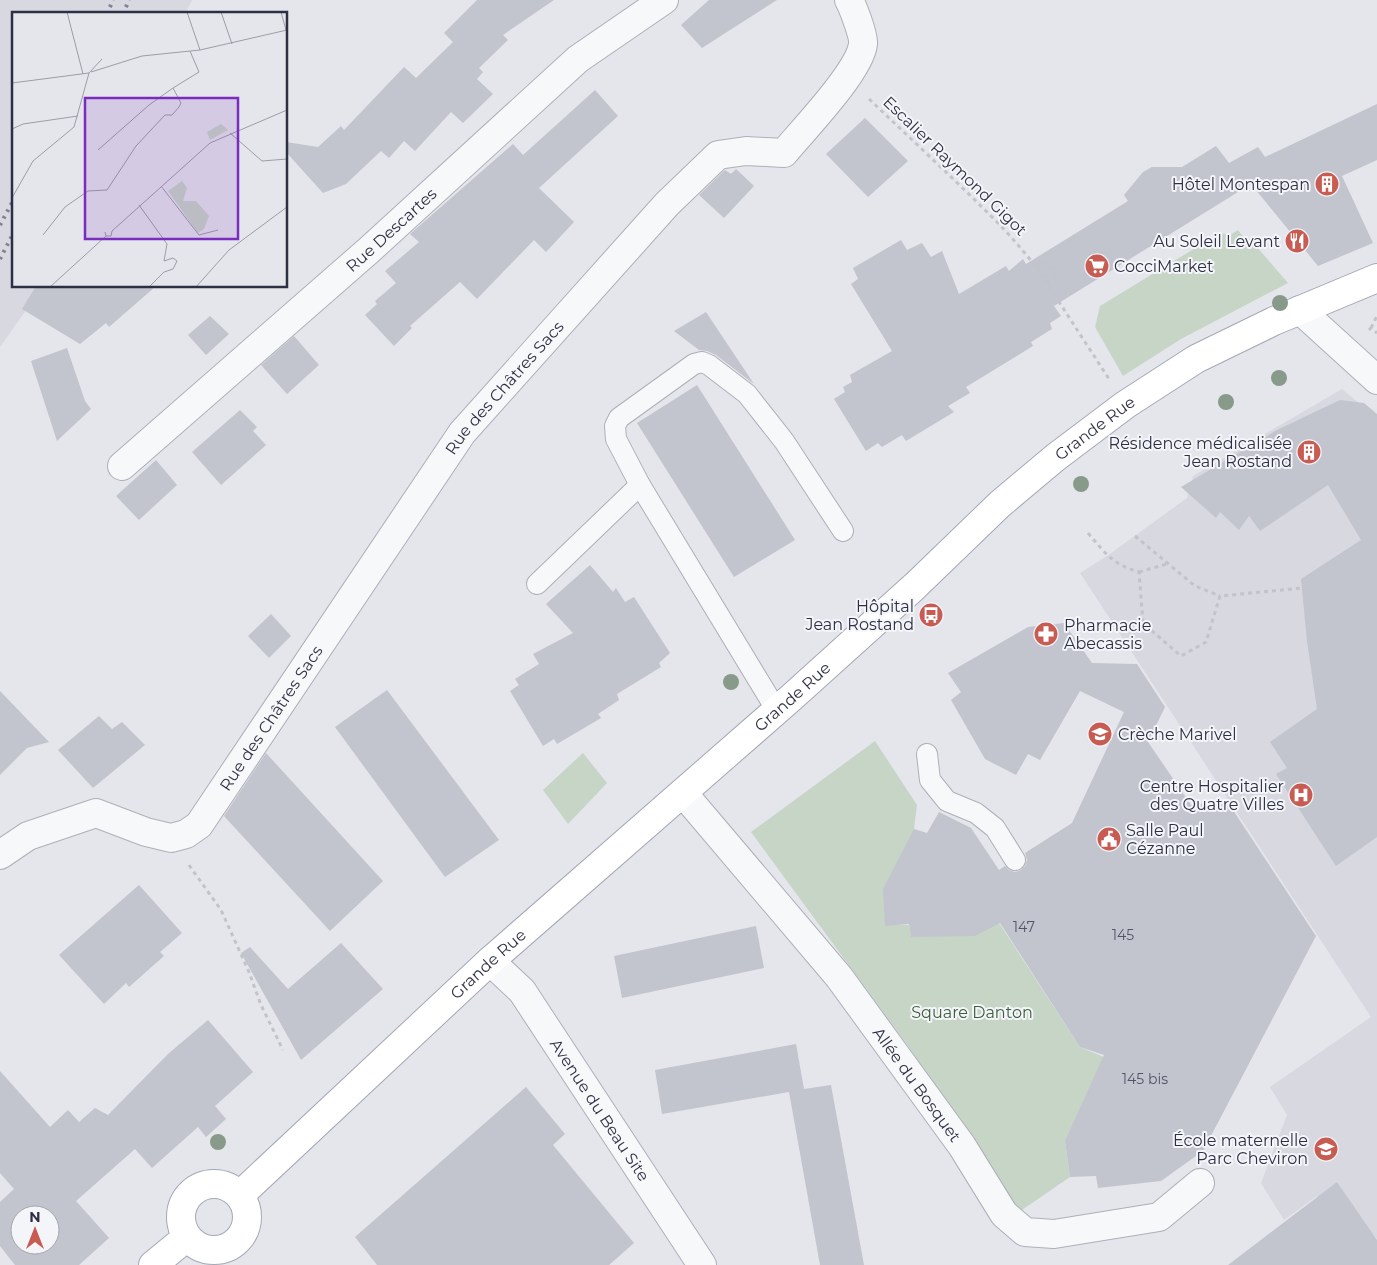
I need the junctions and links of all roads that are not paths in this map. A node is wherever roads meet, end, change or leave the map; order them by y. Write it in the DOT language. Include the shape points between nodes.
graph roads {
  1 [pos="664,0"];
  2 [pos="849,0"];
  3 [pos="1377,278"];
  4 [pos="1300,310"];
  5 [pos="1377,380"];
  6 [pos="122,466"];
  7 [pos="640,485"];
  8 [pos="843,531"];
  9 [pos="537,584"];
  10 [pos="777,710"];
  11 [pos="927,754"];
  12 [pos="683,793"];
  13 [pos="0,855"];
  14 [pos="1015,860"];
  15 [pos="490,961"];
  16 [pos="1200,1183"];
  17 [pos="246,1189"];
  18 [pos="187,1237"];
  19 [pos="153,1265"];
  20 [pos="702,1265"];
  1 -- 6 [label="street, Rue Descartes" via="578,59 368,251"];
  2 -- 13 [label="street, Rue des Châtres Sacs" via="864,42 847,78 784,153 746,151 718,155 667,204 462,433 199,825 186,834 170,838 96,813 28,836"];
  3 -- 4 [label="main road, Grande Rue"];
  4 -- 5 [label="street"];
  4 -- 10 [label="main road, Grande Rue" via="1196,359 1125,405 1056,457 1000,504 915,586"];
  7 -- 8 [label="lane" via="616,439 615,426 619,418 694,364 702,362 747,394 784,440"];
  7 -- 9 [label="lane"];
  7 -- 10 [label="lane"];
  10 -- 12 [label="main road, Grande Rue"];
  11 -- 14 [label="lane" via="930,780 947,801 976,813 995,828"];
  12 -- 15 [label="main road, Grande Rue"];
  12 -- 16 [label="street, Allée du Bosquet" via="839,977 962,1146 1004,1214 1025,1232 1054,1234 1160,1216"];
  15 -- 17 [label="main road, Grande Rue"];
  15 -- 20 [label="street, Avenue du Beau Site" via="522,991"];
  17 -- 18 [label="main road" via="220,1184 201,1186 191,1192 181,1207 181,1226"];
  17 -- 18 [label="main road" via="247,1219 238,1240 215,1250 193,1244"];
  18 -- 19 [label="main road"];
}
